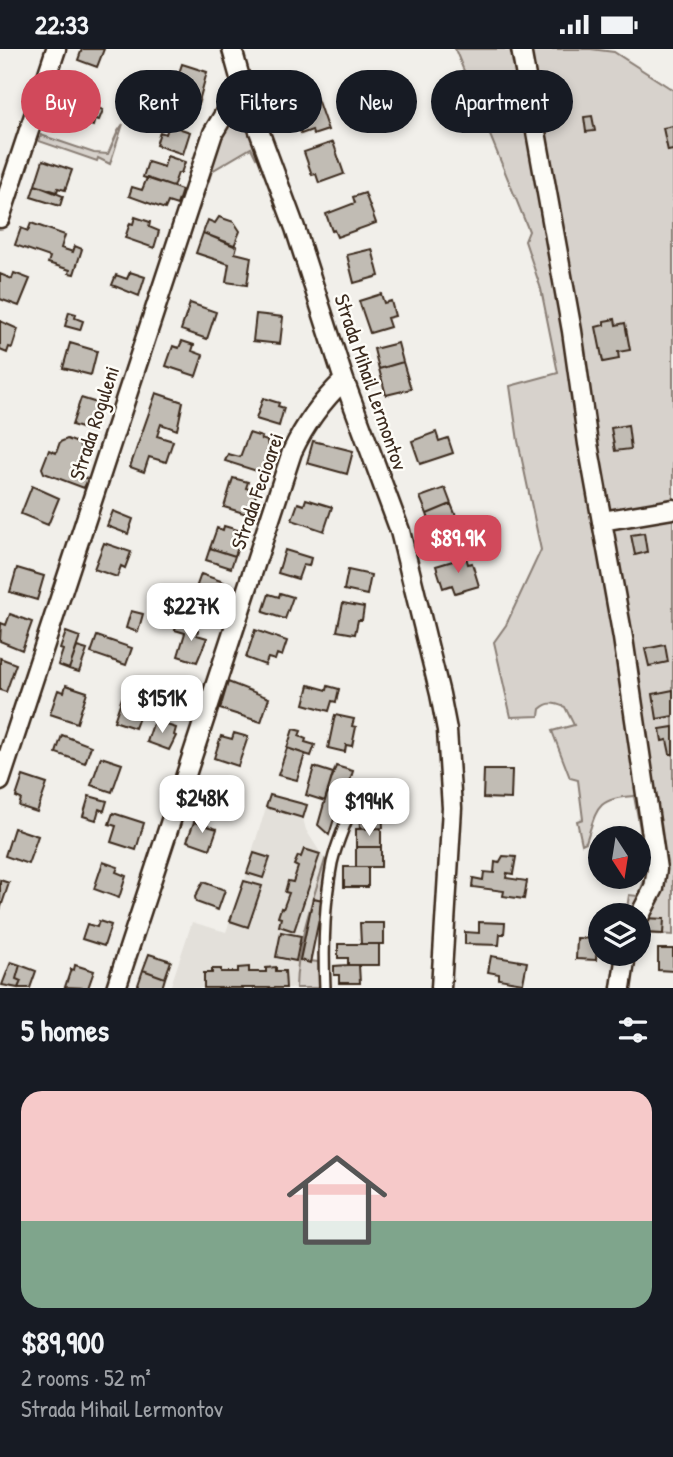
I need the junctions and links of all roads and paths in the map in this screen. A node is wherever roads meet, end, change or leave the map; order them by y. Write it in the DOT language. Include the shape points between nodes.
graph roads {
  1 [pos="56,49"];
  2 [pos="232,49"];
  3 [pos="520,49"];
  4 [pos="238,70"];
  5 [pos="216,128"];
  6 [pos="260,133"];
  7 [pos="0,218"];
  8 [pos="344,380"];
  9 [pos="673,509"];
  10 [pos="602,521"];
  11 [pos="0,781"];
  12 [pos="349,811"];
  13 [pos="646,903"];
  14 [pos="624,966"];
  15 [pos="116,988"];
  16 [pos="326,988"];
  17 [pos="440,988"];
  18 [pos="621,988"];
  1 -- 7 [label="street"];
  2 -- 4 [label="street, Strada Mihail Lermontov"];
  3 -- 10 [label="street" via="559,251"];
  5 -- 11 [label="street, Strada Roguleni"];
  6 -- 8 [label="street, Strada Mihail Lermontov"];
  8 -- 15 [label="street, Strada Fecioarei" via="302,431 292,452"];
  8 -- 17 [label="street, Strada Mihail Lermontov" via="400,531 447,730 452,808"];
  9 -- 10 [label="street"];
  10 -- 13 [label="street" via="657,869"];
  12 -- 16 [label="lane" via="333,861 327,900"];
  14 -- 18 [label="street"];
}
